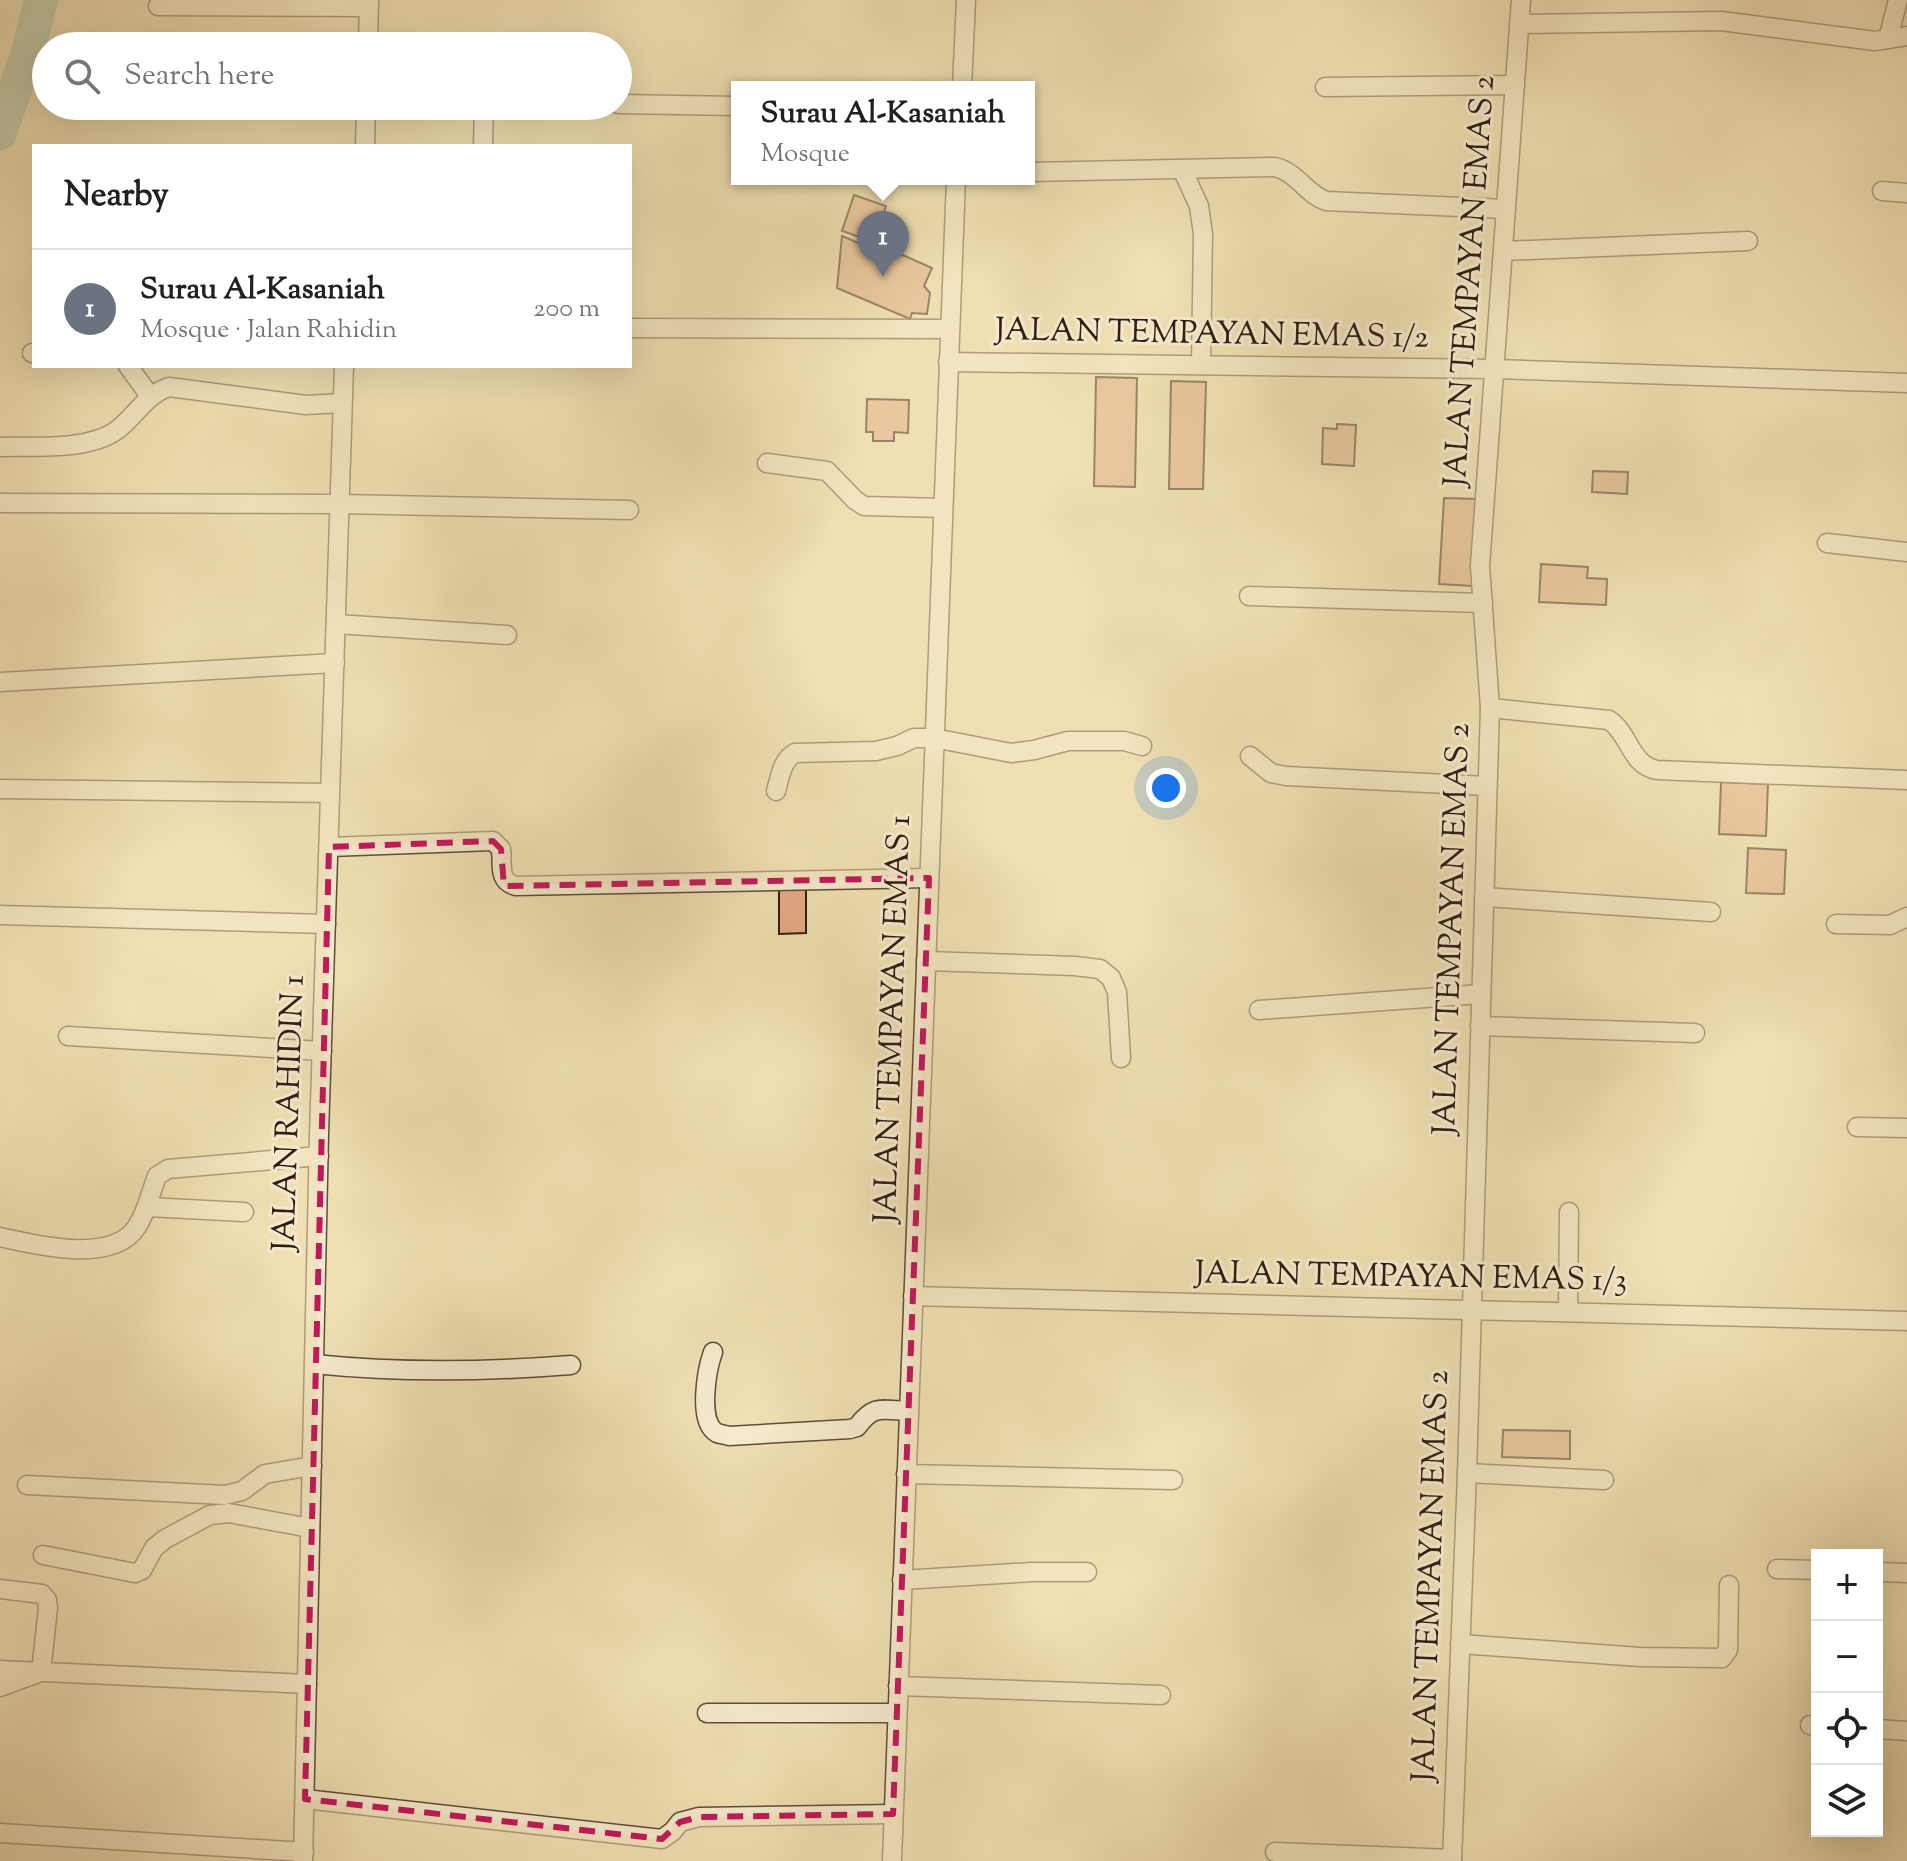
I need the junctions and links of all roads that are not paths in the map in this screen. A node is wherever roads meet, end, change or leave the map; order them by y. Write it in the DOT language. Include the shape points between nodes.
graph roads {
  1 [pos="966,0"];
  2 [pos="1521,0"];
  3 [pos="1898,0"];
  4 [pos="369,3"];
  5 [pos="158,6"];
  6 [pos="1519,24"];
  7 [pos="368,32"];
  8 [pos="1907,36"];
  9 [pos="1888,39"];
  10 [pos="962,81"];
  11 [pos="1515,85"];
  12 [pos="1325,87"];
  13 [pos="632,104"];
  14 [pos="731,106"];
  15 [pos="366,120"];
  16 [pos="484,120"];
  17 [pos="365,144"];
  18 [pos="483,144"];
  19 [pos="1182,169"];
  20 [pos="1035,172"];
  21 [pos="956,185"];
  22 [pos="1882,191"];
  23 [pos="1907,193"];
  24 [pos="1506,209"];
  25 [pos="1748,241"];
  26 [pos="1503,251"];
  27 [pos="632,328"];
  28 [pos="950,329"];
  29 [pos="948,362"];
  30 [pos="1201,365"];
  31 [pos="129,368"];
  32 [pos="344,368"];
  33 [pos="1494,369"];
  34 [pos="1907,383"];
  35 [pos="150,396"];
  36 [pos="342,403"];
  37 [pos="0,447"];
  38 [pos="767,463"];
  39 [pos="0,503"];
  40 [pos="340,504"];
  41 [pos="943,508"];
  42 [pos="629,510"];
  43 [pos="1827,543"];
  44 [pos="1907,552"];
  45 [pos="1249,596"];
  46 [pos="1483,603"];
  47 [pos="336,624"];
  48 [pos="507,635"];
  49 [pos="335,663"];
  50 [pos="0,682"];
  51 [pos="1490,708"];
  52 [pos="934,738"];
  53 [pos="1142,746"];
  54 [pos="1250,756"];
  55 [pos="1907,780"];
  56 [pos="1487,786"];
  57 [pos="0,789"];
  58 [pos="776,791"];
  59 [pos="329,793"];
  60 [pos="329,847"];
  61 [pos="929,878"];
  62 [pos="1484,897"];
  63 [pos="1711,912"];
  64 [pos="0,915"];
  65 [pos="1907,917"];
  66 [pos="326,924"];
  67 [pos="1836,924"];
  68 [pos="926,961"];
  69 [pos="1481,994"];
  70 [pos="1259,1010"];
  71 [pos="1480,1026"];
  72 [pos="1695,1033"];
  73 [pos="68,1036"];
  74 [pos="322,1051"];
  75 [pos="1121,1058"];
  76 [pos="1857,1127"];
  77 [pos="1907,1128"];
  78 [pos="319,1156"];
  79 [pos="148,1207"];
  80 [pos="244,1212"];
  81 [pos="1569,1212"];
  82 [pos="0,1237"];
  83 [pos="913,1296"];
  84 [pos="1472,1309"];
  85 [pos="1568,1312"];
  86 [pos="1907,1321"];
  87 [pos="713,1352"];
  88 [pos="314,1364"];
  89 [pos="571,1365"];
  90 [pos="909,1411"];
  91 [pos="312,1466"];
  92 [pos="1467,1473"];
  93 [pos="906,1474"];
  94 [pos="1173,1480"];
  95 [pos="1604,1480"];
  96 [pos="27,1485"];
  97 [pos="310,1528"];
  98 [pos="43,1555"];
  99 [pos="1777,1569"];
  100 [pos="1811,1570"];
  101 [pos="1087,1572"];
  102 [pos="1883,1572"];
  103 [pos="1907,1573"];
  104 [pos="902,1580"];
  105 [pos="1729,1585"];
  106 [pos="0,1589"];
  107 [pos="1460,1644"];
  108 [pos="0,1670"];
  109 [pos="41,1672"];
  110 [pos="307,1684"];
  111 [pos="898,1686"];
  112 [pos="0,1687"];
  113 [pos="1161,1695"];
  114 [pos="707,1713"];
  115 [pos="897,1713"];
  116 [pos="1883,1729"];
  117 [pos="1907,1731"];
  118 [pos="305,1799"];
  119 [pos="893,1814"];
  120 [pos="0,1833"];
  121 [pos="1275,1852"];
  122 [pos="304,1857"];
  123 [pos="1452,1860"];
  124 [pos="892,1861"];
  1 -- 10 [label="street"];
  2 -- 6 [label="street, JALAN TEMPAYAN EMAS 2"];
  3 -- 9 [label="street"];
  4 -- 5 [label="street"];
  4 -- 7 [label="street"];
  6 -- 9 [label="street" via="1721,21"];
  6 -- 11 [label="street, JALAN TEMPAYAN EMAS 2"];
  8 -- 9 [label="street"];
  11 -- 12 [label="street"];
  11 -- 24 [label="street, JALAN TEMPAYAN EMAS 2"];
  13 -- 14 [label="street"];
  15 -- 17 [label="street"];
  16 -- 18 [label="street"];
  19 -- 20 [label="street"];
  19 -- 24 [label="street" via="1283,169 1326,201"];
  19 -- 30 [label="street" via="1199,206 1203,234"];
  21 -- 28 [label="street, JALAN TEMPAYAN EMAS 1"];
  22 -- 23 [label="street"];
  24 -- 26 [label="street, JALAN TEMPAYAN EMAS 2"];
  25 -- 26 [label="street"];
  26 -- 33 [label="street, JALAN TEMPAYAN EMAS 2"];
  27 -- 28 [label="street"];
  28 -- 29 [label="street, JALAN TEMPAYAN EMAS 1"];
  29 -- 30 [label="street, JALAN TEMPAYAN EMAS 1/2"];
  29 -- 41 [label="street, JALAN TEMPAYAN EMAS 1"];
  30 -- 33 [label="street, JALAN TEMPAYAN EMAS 1/2"];
  31 -- 35 [label="street"];
  32 -- 36 [label="street, JALAN RAHIDIN 1"];
  33 -- 34 [label="street, JALAN TEMPAYAN EMAS 1/2"];
  33 -- 46 [label="street, JALAN TEMPAYAN EMAS 2" via="1480,566"];
  35 -- 36 [label="street" via="169,387 306,405"];
  35 -- 37 [label="street" via="121,427 96,442"];
  36 -- 40 [label="street, JALAN RAHIDIN 1"];
  38 -- 41 [label="street" via="827,471 864,506"];
  39 -- 40 [label="street"];
  40 -- 42 [label="street"];
  40 -- 47 [label="street, JALAN RAHIDIN 1"];
  41 -- 52 [label="street, JALAN TEMPAYAN EMAS 1"];
  43 -- 44 [label="street"];
  45 -- 46 [label="street"];
  46 -- 51 [label="street, JALAN TEMPAYAN EMAS 2"];
  47 -- 48 [label="street"];
  47 -- 49 [label="street, JALAN RAHIDIN 1"];
  49 -- 50 [label="street"];
  49 -- 59 [label="street, JALAN RAHIDIN 1"];
  51 -- 55 [label="street" via="1609,720 1641,764 1657,770"];
  51 -- 56 [label="street, JALAN TEMPAYAN EMAS 2"];
  52 -- 53 [label="street" via="1011,753 1068,741"];
  52 -- 58 [label="street" via="914,738 876,751 795,753 788,757"];
  52 -- 61 [label="street, JALAN TEMPAYAN EMAS 1"];
  54 -- 56 [label="street" via="1271,773 1286,776"];
  56 -- 62 [label="street, JALAN TEMPAYAN EMAS 2"];
  57 -- 59 [label="street"];
  59 -- 60 [label="street, JALAN RAHIDIN 1"];
  60 -- 61 [label="street" via="493,841 501,849 503,876 516,886"];
  60 -- 66 [label="street, JALAN RAHIDIN 1"];
  61 -- 68 [label="street, JALAN TEMPAYAN EMAS 1"];
  62 -- 63 [label="street"];
  62 -- 69 [label="street, JALAN TEMPAYAN EMAS 2"];
  64 -- 66 [label="street"];
  65 -- 67 [label="street" via="1890,925"];
  66 -- 74 [label="street, JALAN RAHIDIN 1"];
  68 -- 75 [label="street" via="1100,969 1117,992"];
  68 -- 83 [label="street, JALAN TEMPAYAN EMAS 1"];
  69 -- 70 [label="street"];
  69 -- 71 [label="street, JALAN TEMPAYAN EMAS 2"];
  71 -- 72 [label="street"];
  71 -- 84 [label="street, JALAN TEMPAYAN EMAS 2"];
  73 -- 74 [label="street"];
  74 -- 78 [label="street, JALAN RAHIDIN 1"];
  76 -- 77 [label="street"];
  78 -- 79 [label="street" via="168,1169 157,1176"];
  78 -- 88 [label="street, JALAN RAHIDIN 1"];
  79 -- 80 [label="street"];
  79 -- 82 [label="street" via="135,1230 109,1247 80,1249"];
  81 -- 85 [label="street"];
  83 -- 84 [label="street, JALAN TEMPAYAN EMAS 1/3"];
  83 -- 90 [label="street, JALAN TEMPAYAN EMAS 1"];
  84 -- 85 [label="street, JALAN TEMPAYAN EMAS 1/3"];
  84 -- 92 [label="street, JALAN TEMPAYAN EMAS 2"];
  85 -- 86 [label="street, JALAN TEMPAYAN EMAS 1/3"];
  87 -- 90 [label="street" via="707,1369 707,1414 717,1434 850,1429 869,1411"];
  88 -- 89 [label="street" via="386,1371"];
  88 -- 91 [label="street, JALAN RAHIDIN 1"];
  90 -- 93 [label="street, JALAN TEMPAYAN EMAS 1"];
  91 -- 96 [label="street" via="265,1474 242,1491 225,1495"];
  91 -- 97 [label="street, JALAN RAHIDIN 1"];
  92 -- 95 [label="street"];
  92 -- 107 [label="street, JALAN TEMPAYAN EMAS 2"];
  93 -- 94 [label="street"];
  93 -- 104 [label="street, JALAN TEMPAYAN EMAS 1"];
  97 -- 98 [label="street" via="229,1513 210,1515 165,1539 135,1573"];
  97 -- 110 [label="street, JALAN RAHIDIN 1"];
  99 -- 100 [label="street"];
  101 -- 104 [label="street"];
  102 -- 103 [label="street"];
  104 -- 111 [label="street, JALAN TEMPAYAN EMAS 1"];
  105 -- 107 [label="street" via="1728,1650 1722,1658"];
  106 -- 109 [label="street" via="35,1592 47,1600"];
  107 -- 123 [label="street, JALAN TEMPAYAN EMAS 2"];
  108 -- 109 [label="street"];
  109 -- 110 [label="street"];
  109 -- 112 [label="street"];
  110 -- 118 [label="street, JALAN RAHIDIN 1"];
  111 -- 113 [label="street"];
  111 -- 115 [label="street, JALAN TEMPAYAN EMAS 1"];
  114 -- 115 [label="street"];
  115 -- 119 [label="street, JALAN TEMPAYAN EMAS 1"];
  116 -- 117 [label="street"];
  118 -- 119 [label="street" via="662,1839 680,1822 699,1817"];
  118 -- 122 [label="street, JALAN RAHIDIN 1"];
  119 -- 124 [label="street, JALAN TEMPAYAN EMAS 1"];
  120 -- 122 [label="street"];
  121 -- 123 [label="street"];
}
